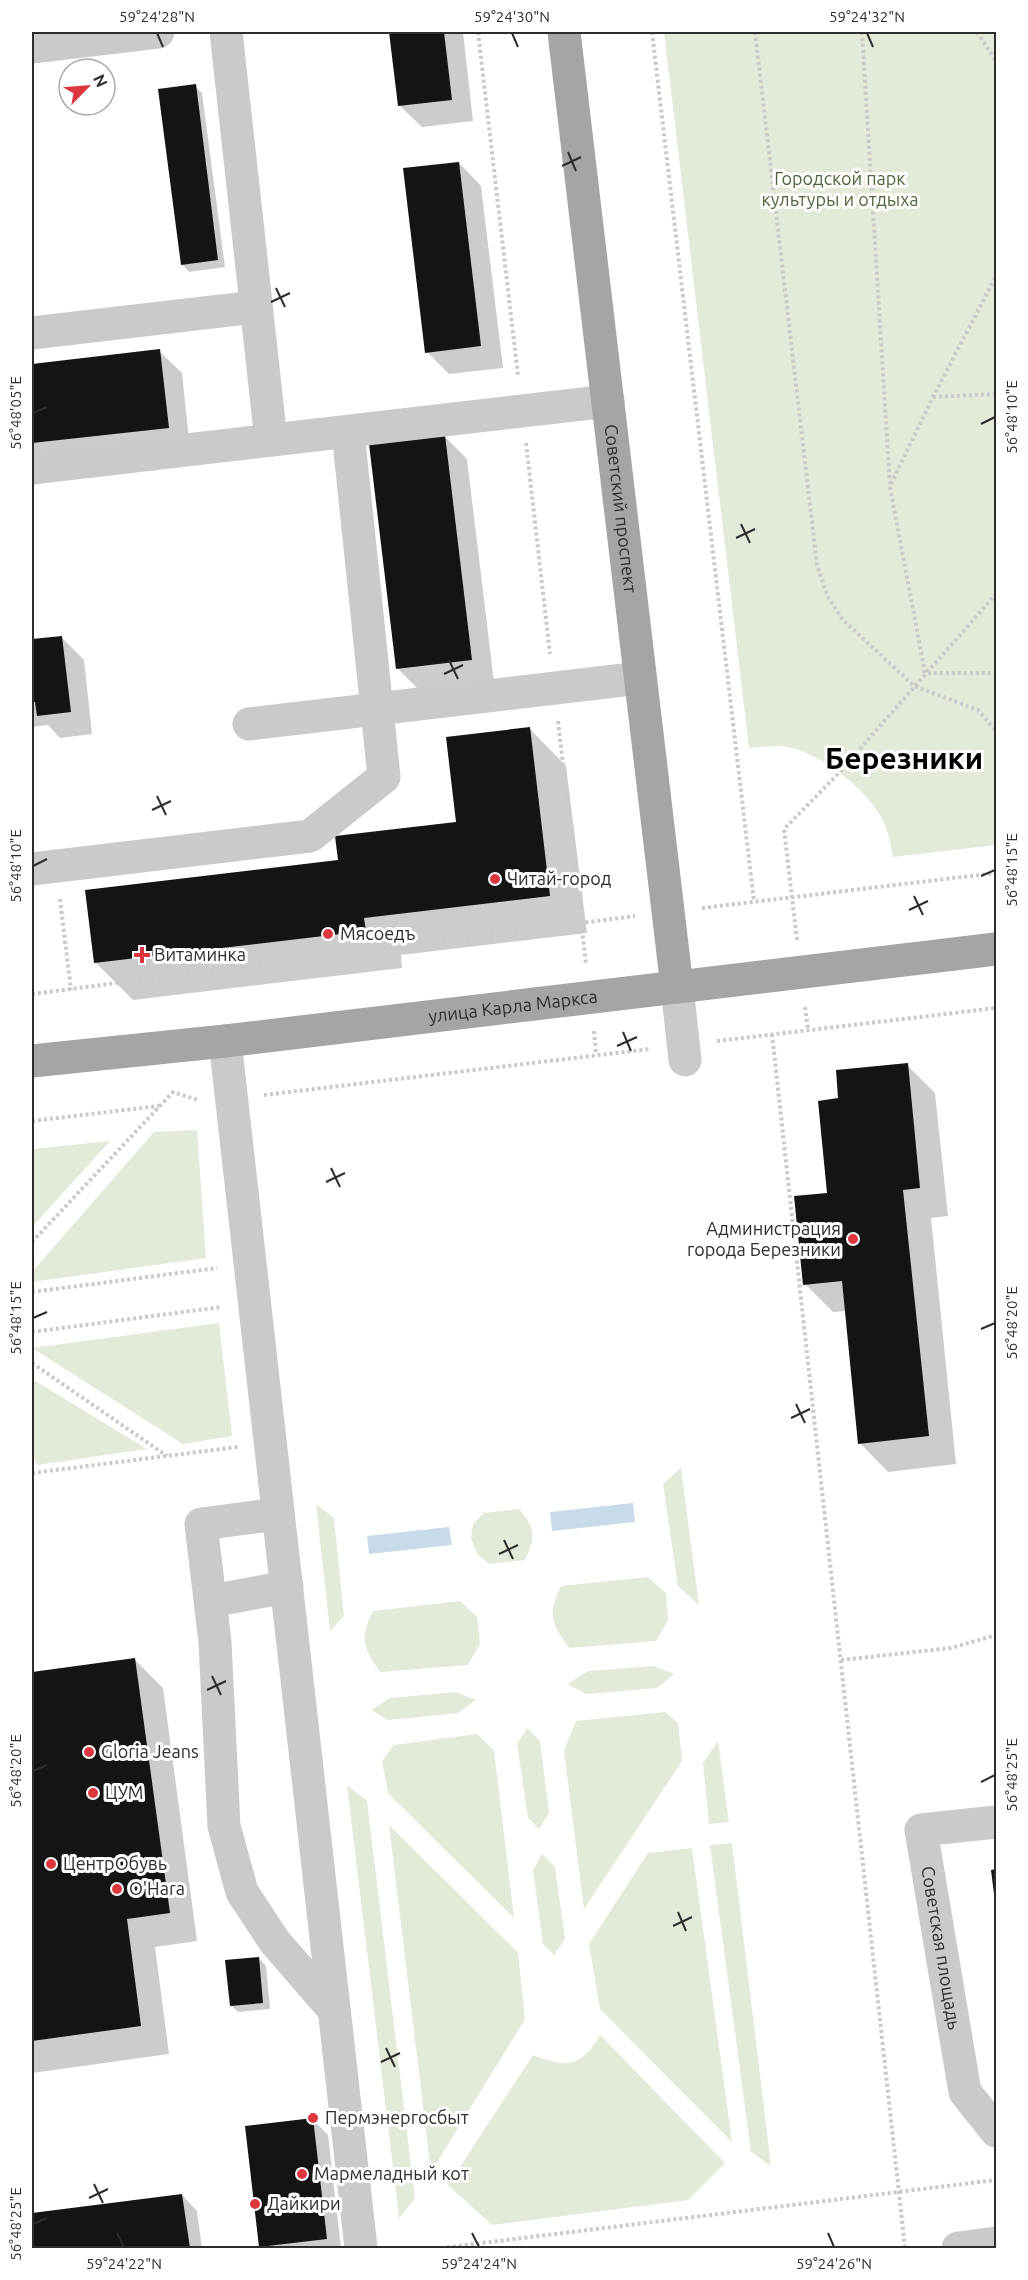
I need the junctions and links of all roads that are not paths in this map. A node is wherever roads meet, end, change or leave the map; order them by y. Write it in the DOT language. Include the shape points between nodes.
graph roads {
  1 [pos="158,32"];
  2 [pos="226,32"];
  3 [pos="564,32"];
  4 [pos="32,47"];
  5 [pos="256,307"];
  6 [pos="32,333"];
  7 [pos="608,401"];
  8 [pos="348,432"];
  9 [pos="271,440"];
  10 [pos="32,468"];
  11 [pos="640,678"];
  12 [pos="377,709"];
  13 [pos="249,724"];
  14 [pos="44,867"];
  15 [pos="996,949"];
  16 [pos="677,987"];
  17 [pos="225,1041"];
  18 [pos="685,1052"];
  19 [pos="32,1061"];
  20 [pos="278,1514"];
  21 [pos="287,1587"];
  22 [pos="212,1601"];
  23 [pos="996,1822"];
  24 [pos="334,2010"];
  25 [pos="996,2131"];
  26 [pos="996,2243"];
  27 [pos="361,2248"];
  28 [pos="958,2248"];
  1 -- 4 [label="street"];
  2 -- 5 [label="street"];
  3 -- 7 [label="main road, Советский проспект"];
  5 -- 6 [label="street"];
  5 -- 9 [label="street"];
  7 -- 8 [label="street"];
  7 -- 11 [label="main road, Советский проспект"];
  8 -- 9 [label="street"];
  8 -- 12 [label="street"];
  9 -- 10 [label="street"];
  11 -- 12 [label="street"];
  11 -- 16 [label="main road, Советский проспект"];
  12 -- 13 [label="street"];
  12 -- 14 [label="street" via="384,777 310,836"];
  15 -- 16 [label="main road, улица Карла Маркса"];
  16 -- 17 [label="main road, улица Карла Маркса"];
  16 -- 18 [label="street"];
  17 -- 19 [label="main road, улица Карла Маркса"];
  17 -- 20 [label="street"];
  20 -- 21 [label="street"];
  20 -- 22 [label="street" via="201,1524"];
  21 -- 22 [label="street"];
  21 -- 24 [label="street"];
  22 -- 24 [label="street" via="224,1826 242,1892 274,1942"];
  23 -- 25 [label="street, Советская площадь" via="921,1830 965,2092"];
  24 -- 27 [label="street"];
  26 -- 28 [label="street"];
}
